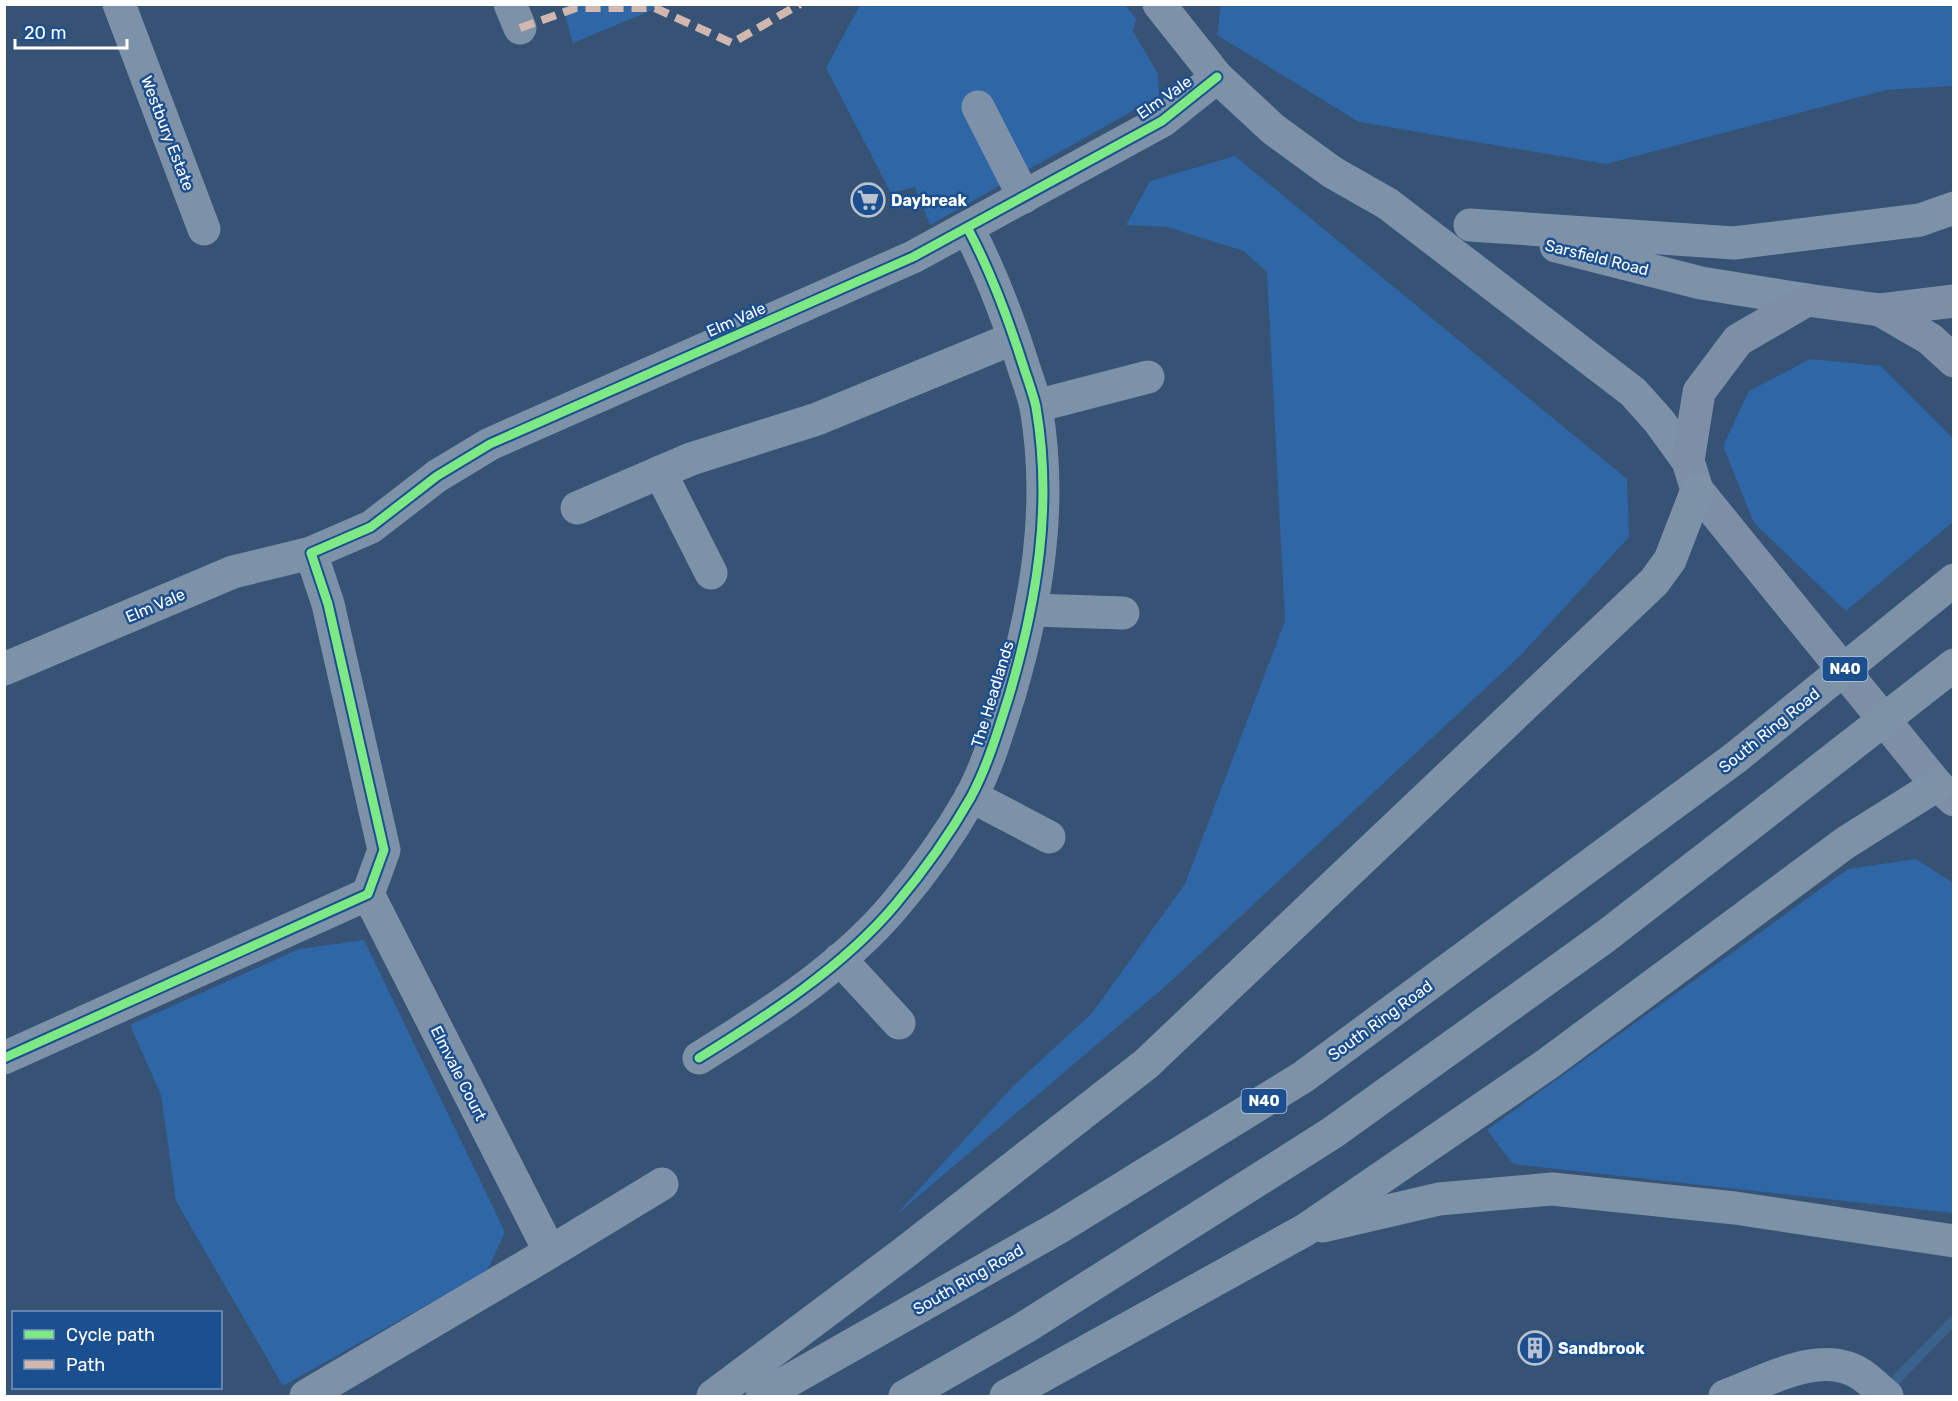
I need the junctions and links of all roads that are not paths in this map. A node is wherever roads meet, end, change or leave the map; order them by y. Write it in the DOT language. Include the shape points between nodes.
graph roads {
  1 [pos="119,4"];
  2 [pos="1159,4"];
  3 [pos="1217,77"];
  4 [pos="978,107"];
  5 [pos="1024,197"];
  6 [pos="1388,204"];
  7 [pos="1953,208"];
  8 [pos="1470,225"];
  9 [pos="204,229"];
  10 [pos="968,229"];
  11 [pos="1807,300"];
  12 [pos="1953,302"];
  13 [pos="1880,310"];
  14 [pos="1014,338"];
  15 [pos="1953,361"];
  16 [pos="1148,377"];
  17 [pos="1036,405"];
  18 [pos="660,472"];
  19 [pos="1692,476"];
  20 [pos="577,508"];
  21 [pos="310,553"];
  22 [pos="711,573"];
  23 [pos="1953,579"];
  24 [pos="1033,610"];
  25 [pos="1122,613"];
  26 [pos="1953,665"];
  27 [pos="4,669"];
  28 [pos="1945,793"];
  29 [pos="971,796"];
  30 [pos="1049,837"];
  31 [pos="368,894"];
  32 [pos="840,959"];
  33 [pos="899,1023"];
  34 [pos="4,1058"];
  35 [pos="699,1058"];
  36 [pos="662,1184"];
  37 [pos="1305,1230"];
  38 [pos="1953,1241"];
  39 [pos="550,1252"];
  40 [pos="306,1396"];
  41 [pos="713,1396"];
  42 [pos="762,1396"];
  43 [pos="905,1396"];
  44 [pos="1006,1396"];
  45 [pos="1725,1396"];
  46 [pos="1887,1396"];
  1 -- 9 [label="street, Westbury Estate"];
  2 -- 3 [label="street, Sarsfield Road"];
  3 -- 5 [label="street, Elm Vale" via="1162,121"];
  3 -- 6 [label="street, Sarsfield Road" via="1273,129 1332,172"];
  4 -- 5 [label="street"];
  5 -- 10 [label="street, Elm Vale"];
  6 -- 8 [label="street, Sarsfield Road"];
  6 -- 19 [label="street, Sarsfield Road" via="1633,392 1659,421"];
  7 -- 8 [label="street" via="1920,220 1734,243"];
  8 -- 11 [label="street, Sarsfield Road" via="1701,283"];
  10 -- 14 [label="street, The Headlands" via="987,264"];
  10 -- 21 [label="street, Elm Vale" via="490,444 437,476 371,527"];
  11 -- 13 [label="main road"];
  11 -- 19 [label="main road" via="1738,339 1699,392"];
  12 -- 13 [label="main road"];
  13 -- 15 [label="main road" via="1930,339"];
  14 -- 17 [label="street, The Headlands"];
  14 -- 18 [label="street" via="817,419"];
  16 -- 17 [label="street"];
  17 -- 24 [label="street, The Headlands" via="1042,552"];
  18 -- 20 [label="street"];
  18 -- 22 [label="street"];
  19 -- 28 [label="main road"];
  19 -- 41 [label="highway" via="1670,560 1654,582 1146,1064"];
  21 -- 27 [label="street, Elm Vale" via="233,572"];
  21 -- 31 [label="street" via="328,604 384,850"];
  23 -- 42 [label="highway, South Ring Road / N40, bridge" via="1735,758 1303,1077 1058,1228"];
  24 -- 25 [label="street"];
  24 -- 29 [label="street, The Headlands" via="994,743"];
  26 -- 43 [label="highway, bridge" via="1606,936 1332,1133 1024,1328"];
  28 -- 37 [label="highway" via="1845,843 1546,1065"];
  29 -- 30 [label="street"];
  29 -- 32 [label="street, The Headlands" via="894,906"];
  31 -- 34 [label="street"];
  31 -- 39 [label="street, Elmvale Court"];
  32 -- 33 [label="street"];
  32 -- 35 [label="street, The Headlands" via="768,1014"];
  36 -- 39 [label="street"];
  37 -- 38 [label="highway" via="1440,1199 1552,1189 1736,1208"];
  37 -- 44 [label="highway"];
  39 -- 40 [label="street"];
  45 -- 46 [label="street" via="1808,1367 1838,1365 1861,1374"];
}
